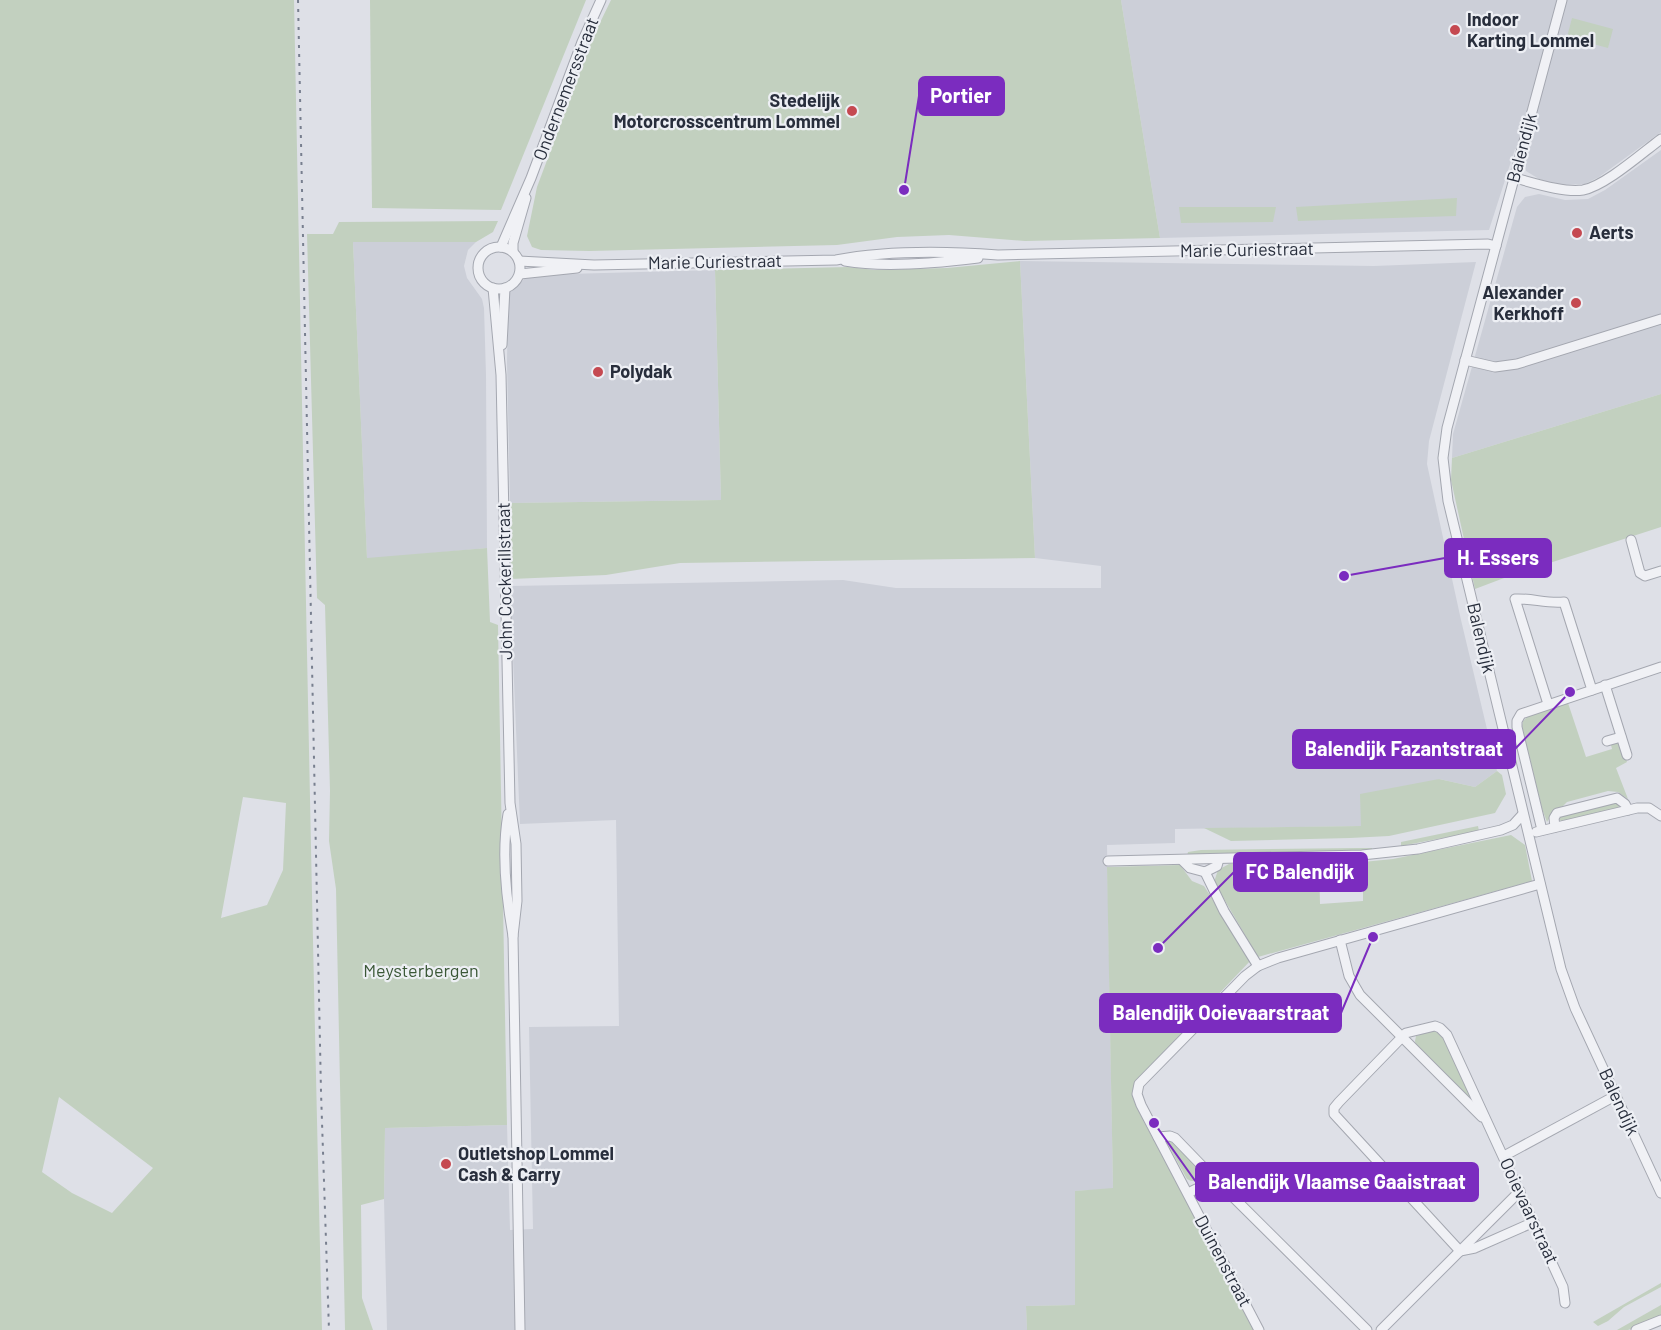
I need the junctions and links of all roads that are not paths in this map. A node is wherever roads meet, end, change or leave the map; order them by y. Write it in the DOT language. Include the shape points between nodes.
graph roads {
  1 [pos="602,0"];
  2 [pos="1562,0"];
  3 [pos="1661,139"];
  4 [pos="531,178"];
  5 [pos="1515,178"];
  6 [pos="1496,246"];
  7 [pos="501,247"];
  8 [pos="513,251"];
  9 [pos="519,261"];
  10 [pos="594,265"];
  11 [pos="520,274"];
  12 [pos="493,288"];
  13 [pos="505,288"];
  14 [pos="1661,319"];
  15 [pos="500,359"];
  16 [pos="1465,360"];
  17 [pos="1631,540"];
  18 [pos="1661,571"];
  19 [pos="1661,667"];
  20 [pos="1605,685"];
  21 [pos="1592,690"];
  22 [pos="1548,704"];
  23 [pos="1500,716"];
  24 [pos="1518,718"];
  25 [pos="1621,736"];
  26 [pos="1607,741"];
  27 [pos="1627,755"];
  28 [pos="1628,810"];
  29 [pos="1659,811"];
  30 [pos="1523,814"];
  31 [pos="1555,827"];
  32 [pos="1542,830"];
  33 [pos="1528,834"];
  34 [pos="1219,859"];
  35 [pos="1182,860"];
  36 [pos="1108,861"];
  37 [pos="1205,872"];
  38 [pos="1540,884"];
  39 [pos="1340,940"];
  40 [pos="1258,966"];
  41 [pos="1402,1037"];
  42 [pos="1615,1096"];
  43 [pos="1487,1121"];
  44 [pos="1158,1137"];
  45 [pos="1504,1156"];
  46 [pos="1207,1184"];
  47 [pos="1520,1191"];
  48 [pos="1188,1193"];
  49 [pos="1661,1193"];
  50 [pos="1534,1222"];
  51 [pos="1460,1251"];
  52 [pos="1565,1303"];
  53 [pos="1661,1320"];
  54 [pos="520,1330"];
  55 [pos="1259,1330"];
  56 [pos="1367,1330"];
  57 [pos="1381,1330"];
  58 [pos="1636,1330"];
  1 -- 4 [label="street, Ondernemersstraat" via="582,42"];
  2 -- 5 [label="street, Balendijk"];
  3 -- 5 [label="street" via="1584,190"];
  4 -- 7 [label="street, Ondernemersstraat"];
  4 -- 8 [label="street, Ondernemersstraat"];
  5 -- 6 [label="street, Balendijk"];
  6 -- 10 [label="street, Marie Curiestraat" via="998,255 946,252 871,254 836,260"];
  6 -- 16 [label="street, Balendijk"];
  7 -- 8 [label="street"];
  7 -- 12 [label="street" via="487,250 479,261 479,274"];
  8 -- 9 [label="street"];
  9 -- 10 [label="street"];
  9 -- 11 [label="street"];
  10 -- 11 [label="street"];
  11 -- 13 [label="street"];
  12 -- 13 [label="street"];
  12 -- 15 [label="street, John Cockerillstraat"];
  13 -- 15 [label="street, John Cockerillstraat"];
  14 -- 16 [label="street" via="1517,364 1495,367"];
  15 -- 54 [label="street, John Cockerillstraat" via="510,803 516,844 513,936"];
  16 -- 23 [label="street, Balendijk" via="1447,428 1444,471"];
  17 -- 18 [label="street" via="1641,573 1645,576"];
  19 -- 20 [label="street"];
  20 -- 21 [label="street"];
  20 -- 25 [label="street"];
  21 -- 22 [label="street"];
  21 -- 22 [label="street" via="1564,602 1515,599"];
  22 -- 24 [label="street"];
  23 -- 24 [label="street"];
  23 -- 30 [label="street, Balendijk"];
  24 -- 32 [label="street"];
  25 -- 26 [label="street"];
  25 -- 27 [label="street"];
  28 -- 29 [label="street" via="1643,807"];
  28 -- 31 [label="street"];
  28 -- 31 [label="street" via="1617,798 1557,813"];
  30 -- 33 [label="street, Balendijk"];
  30 -- 34 [label="street" via="1513,825 1501,830 1418,849 1343,856"];
  31 -- 32 [label="street"];
  32 -- 33 [label="street"];
  33 -- 38 [label="street, Balendijk"];
  34 -- 35 [label="street"];
  34 -- 37 [label="street" via="1217,866"];
  35 -- 36 [label="street"];
  35 -- 37 [label="street" via="1190,868"];
  37 -- 40 [label="street"];
  38 -- 39 [label="street, Duinenstraat"];
  38 -- 42 [label="street, Balendijk" via="1568,990"];
  39 -- 40 [label="street, Duinenstraat"];
  39 -- 41 [label="street, Ooievaarstraat" via="1355,988"];
  40 -- 44 [label="street, Duinenstraat" via="1138,1084 1137,1094"];
  41 -- 43 [label="street, Ooievaarstraat"];
  41 -- 43 [label="street, Ooievaarstraat" via="1429,1026 1444,1031"];
  41 -- 51 [label="street" via="1339,1102 1334,1114"];
  42 -- 45 [label="street"];
  42 -- 49 [label="street, Balendijk"];
  43 -- 45 [label="street, Ooievaarstraat"];
  44 -- 46 [label="street" via="1174,1138 1205,1169"];
  44 -- 48 [label="street, Duinenstraat"];
  45 -- 47 [label="street, Ooievaarstraat"];
  46 -- 48 [label="street"];
  46 -- 56 [label="street" via="1226,1190"];
  47 -- 50 [label="street, Ooievaarstraat"];
  47 -- 51 [label="street"];
  48 -- 55 [label="street, Duinenstraat"];
  50 -- 51 [label="street"];
  50 -- 52 [label="street, Ooievaarstraat" via="1563,1287"];
  51 -- 57 [label="street"];
  53 -- 58 [label="street"];
}
